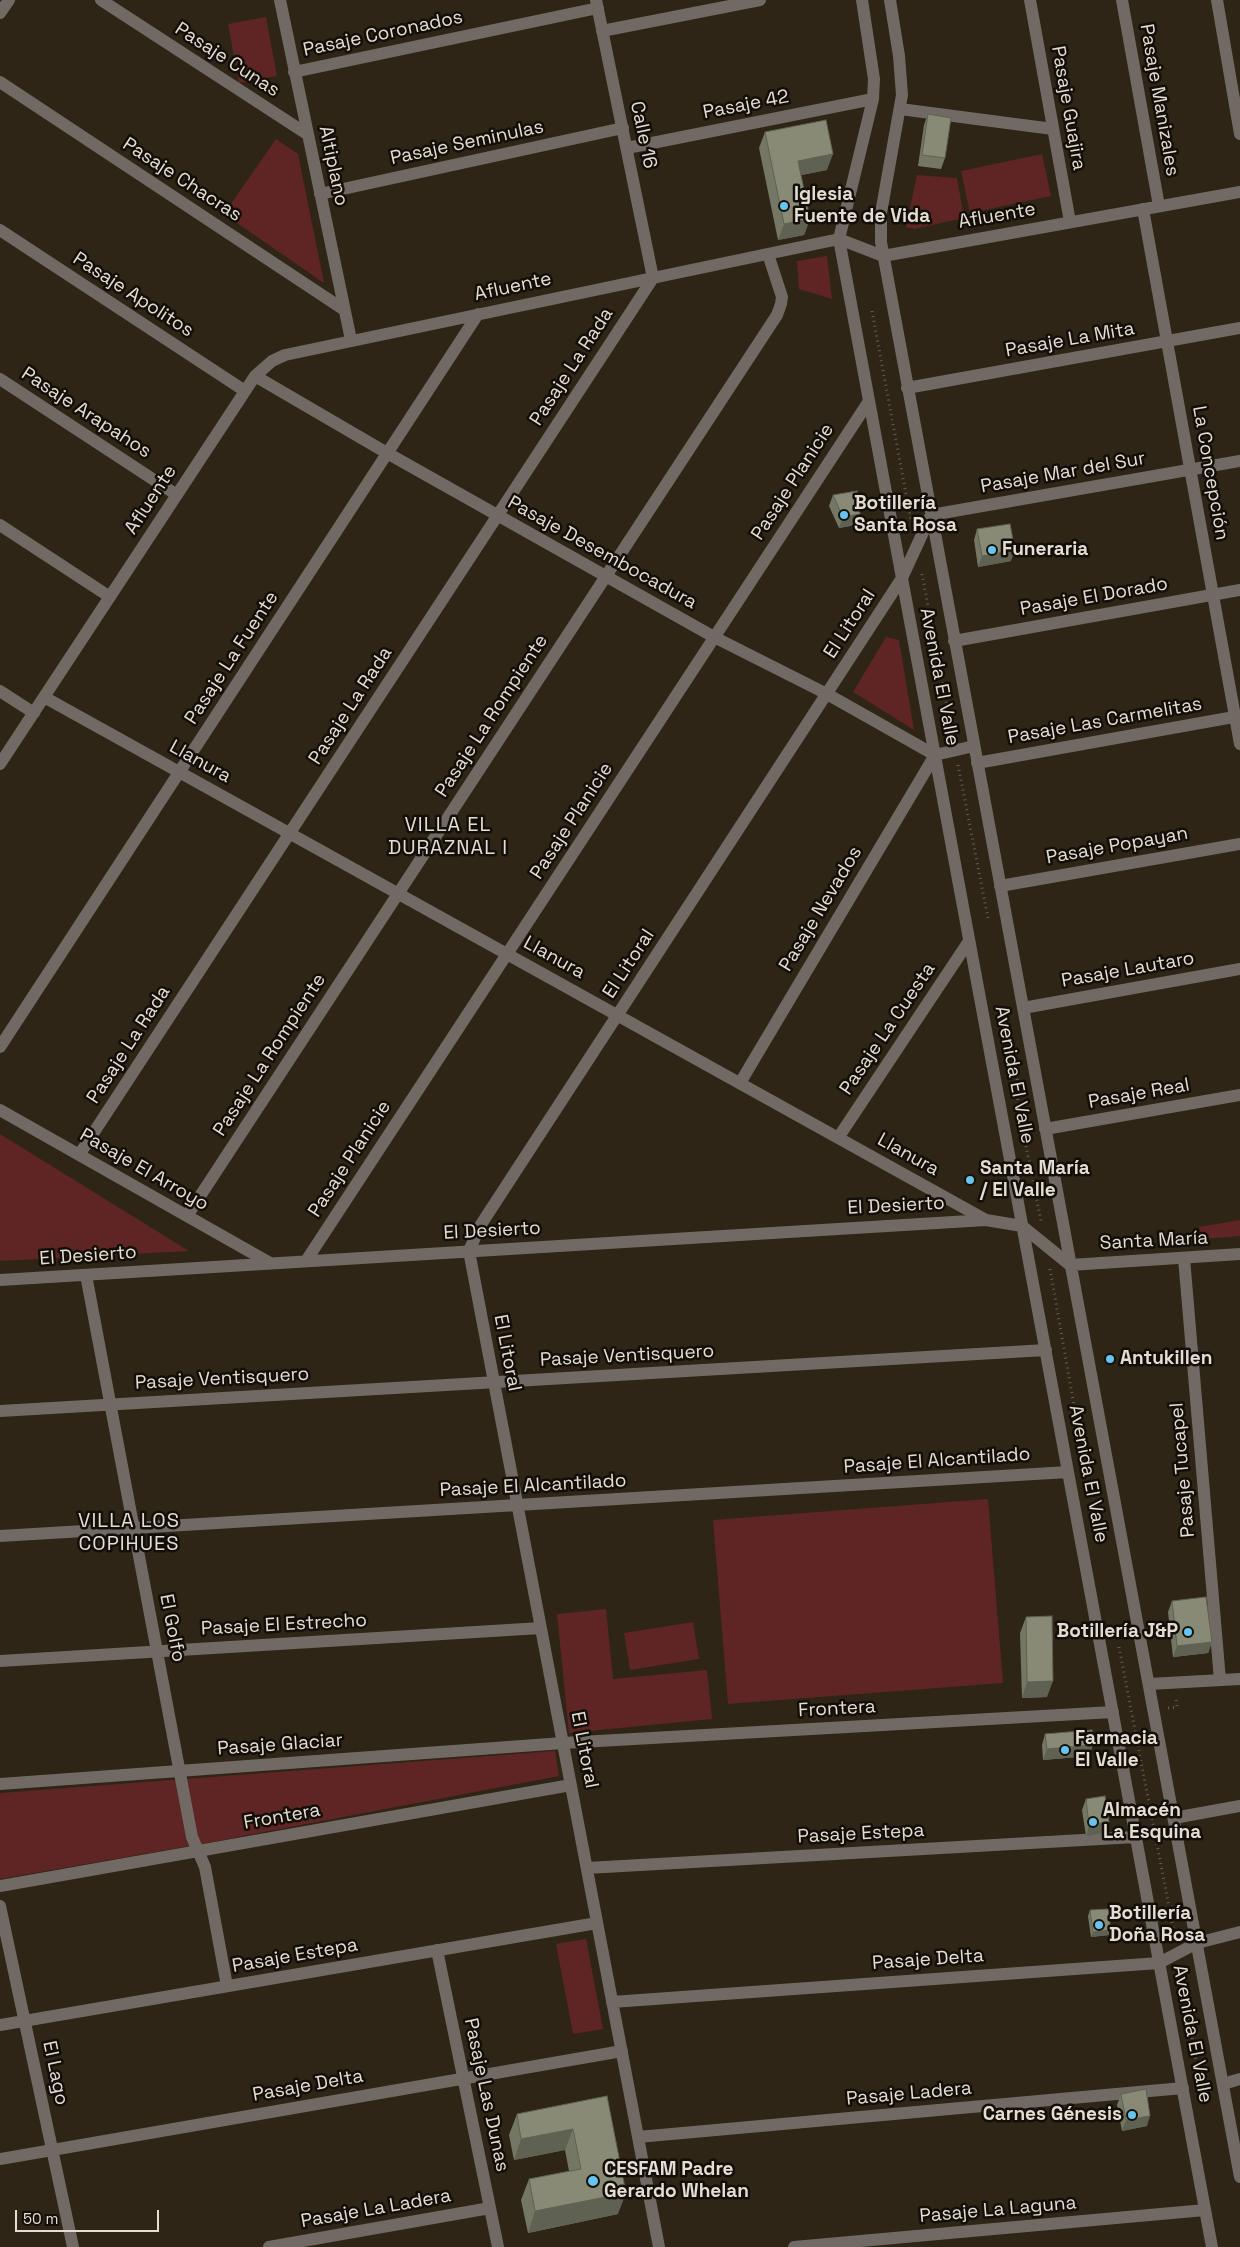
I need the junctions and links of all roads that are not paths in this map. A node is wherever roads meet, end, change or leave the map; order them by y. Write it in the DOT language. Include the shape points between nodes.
graph roads {
  1 [pos="8,0"];
  2 [pos="101,0"];
  3 [pos="280,0"];
  4 [pos="760,0"];
  5 [pos="862,0"];
  6 [pos="890,0"];
  7 [pos="1030,0"];
  8 [pos="1122,0"];
  9 [pos="1217,0"];
  10 [pos="597,4"];
  11 [pos="0,13"];
  12 [pos="602,31"];
  13 [pos="294,72"];
  14 [pos="0,82"];
  15 [pos="873,99"];
  16 [pos="900,109"];
  17 [pos="622,128"];
  18 [pos="1053,130"];
  19 [pos="307,134"];
  20 [pos="1240,134"];
  21 [pos="627,148"];
  22 [pos="1240,192"];
  23 [pos="320,194"];
  24 [pos="1159,206"];
  25 [pos="1142,209"];
  26 [pos="1070,222"];
  27 [pos="0,230"];
  28 [pos="839,239"];
  29 [pos="768,254"];
  30 [pos="883,256"];
  31 [pos="653,278"];
  32 [pos="343,309"];
  33 [pos="478,314"];
  34 [pos="1240,328"];
  35 [pos="350,340"];
  36 [pos="1167,341"];
  37 [pos="255,376"];
  38 [pos="0,379"];
  39 [pos="907,388"];
  40 [pos="245,391"];
  41 [pos="869,400"];
  42 [pos="387,453"];
  43 [pos="1240,461"];
  44 [pos="1190,469"];
  45 [pos="177,495"];
  46 [pos="498,515"];
  47 [pos="931,515"];
  48 [pos="0,526"];
  49 [pos="606,576"];
  50 [pos="902,578"];
  51 [pos="1240,590"];
  52 [pos="1213,595"];
  53 [pos="110,597"];
  54 [pos="714,637"];
  55 [pos="954,641"];
  56 [pos="0,691"];
  57 [pos="827,694"];
  58 [pos="44,697"];
  59 [pos="34,712"];
  60 [pos="1238,716"];
  61 [pos="1240,744"];
  62 [pos="974,746"];
  63 [pos="935,755"];
  64 [pos="977,763"];
  65 [pos="0,764"];
  66 [pos="179,772"];
  67 [pos="290,833"];
  68 [pos="1240,844"];
  69 [pos="1000,886"];
  70 [pos="398,894"];
  71 [pos="969,941"];
  72 [pos="507,954"];
  73 [pos="1240,969"];
  74 [pos="1023,1008"];
  75 [pos="618,1015"];
  76 [pos="0,1047"];
  77 [pos="740,1083"];
  78 [pos="1240,1095"];
  79 [pos="0,1110"];
  80 [pos="1045,1129"];
  81 [pos="838,1138"];
  82 [pos="79,1155"];
  83 [pos="187,1216"];
  84 [pos="986,1220"];
  85 [pos="1022,1226"];
  86 [pos="469,1251"];
  87 [pos="1240,1254"];
  88 [pos="1184,1258"];
  89 [pos="306,1261"];
  90 [pos="270,1263"];
  91 [pos="1070,1265"];
  92 [pos="86,1275"];
  93 [pos="0,1280"];
  94 [pos="1046,1350"];
  95 [pos="494,1382"];
  96 [pos="110,1404"];
  97 [pos="0,1411"];
  98 [pos="1068,1472"];
  99 [pos="518,1506"];
  100 [pos="134,1527"];
  101 [pos="0,1536"];
  102 [pos="541,1628"];
  103 [pos="158,1651"];
  104 [pos="0,1661"];
  105 [pos="1240,1679"];
  106 [pos="1220,1680"];
  107 [pos="1148,1684"];
  108 [pos="1113,1712"];
  109 [pos="563,1743"];
  110 [pos="180,1771"];
  111 [pos="0,1784"];
  112 [pos="571,1785"];
  113 [pos="1240,1806"];
  114 [pos="1174,1818"];
  115 [pos="1136,1837"];
  116 [pos="198,1851"];
  117 [pos="587,1868"];
  118 [pos="0,1886"];
  119 [pos="0,1906"];
  120 [pos="597,1923"];
  121 [pos="1240,1932"];
  122 [pos="1196,1943"];
  123 [pos="437,1950"];
  124 [pos="1160,1963"];
  125 [pos="227,1986"];
  126 [pos="612,2002"];
  127 [pos="25,2021"];
  128 [pos="0,2025"];
  129 [pos="622,2051"];
  130 [pos="464,2078"];
  131 [pos="1240,2079"];
  132 [pos="1223,2084"];
  133 [pos="1183,2088"];
  134 [pos="638,2137"];
  135 [pos="52,2150"];
  136 [pos="0,2158"];
  137 [pos="1240,2177"];
  138 [pos="490,2208"];
  139 [pos="1205,2210"];
  140 [pos="73,2247"];
  141 [pos="269,2247"];
  142 [pos="498,2247"];
  143 [pos="659,2247"];
  144 [pos="794,2247"];
  145 [pos="1212,2247"];
  1 -- 11 [label="street"];
  2 -- 19 [label="street, Pasaje Cunas"];
  3 -- 13 [label="street, Altiplano"];
  4 -- 12 [label="street"];
  5 -- 15 [label="street, Avenida El Valle" via="874,78"];
  6 -- 16 [label="street, Avenida El Valle" via="901,69"];
  7 -- 18 [label="street, Pasaje Guajira"];
  8 -- 24 [label="street, Pasaje Manizales"];
  9 -- 20 [label="street"];
  10 -- 12 [label="street, Calle 16"];
  10 -- 13 [label="street, Pasaje Coronados"];
  12 -- 17 [label="street, Calle 16"];
  13 -- 19 [label="street, Altiplano"];
  14 -- 32 [label="street, Pasaje Chacras"];
  15 -- 21 [label="street, Pasaje 42"];
  15 -- 28 [label="street, Avenida El Valle"];
  16 -- 18 [label="street"];
  16 -- 30 [label="street, Avenida El Valle" via="881,213"];
  17 -- 21 [label="street, Calle 16"];
  17 -- 23 [label="street, Pasaje Seminulas"];
  18 -- 26 [label="street, Pasaje Guajira"];
  19 -- 23 [label="street, Altiplano"];
  21 -- 31 [label="street, Calle 16"];
  22 -- 24 [label="street, Afluente"];
  23 -- 32 [label="street, Altiplano"];
  24 -- 25 [label="street, Afluente"];
  25 -- 26 [label="street, Afluente"];
  25 -- 36 [label="street, La Concepción"];
  26 -- 30 [label="street, Afluente"];
  27 -- 40 [label="street, Pasaje Apolitos"];
  28 -- 29 [label="street, Afluente"];
  28 -- 30 [label="street"];
  28 -- 41 [label="street, Avenida El Valle"];
  29 -- 31 [label="street, Afluente"];
  29 -- 49 [label="street, Pasaje La Rompiente" via="782,297 780,310"];
  30 -- 39 [label="street, Avenida El Valle"];
  31 -- 33 [label="street, Afluente"];
  31 -- 46 [label="street, Pasaje La Rada"];
  32 -- 35 [label="street, Altiplano"];
  33 -- 35 [label="street, Afluente"];
  33 -- 42 [label="street, Pasaje La Fuente"];
  34 -- 36 [label="street, Pasaje La Mita"];
  35 -- 37 [label="street, Afluente" via="285,355 272,361"];
  36 -- 39 [label="street, Pasaje La Mita"];
  36 -- 44 [label="street, La Concepción"];
  37 -- 40 [label="street, Afluente"];
  37 -- 42 [label="street, Pasaje Desembocadura"];
  38 -- 45 [label="street, Pasaje Arapahos"];
  39 -- 47 [label="street, Avenida El Valle"];
  40 -- 45 [label="street, Afluente"];
  41 -- 50 [label="street, Avenida El Valle"];
  41 -- 54 [label="street, Pasaje Planicie"];
  42 -- 46 [label="street, Pasaje Desembocadura"];
  42 -- 66 [label="street, Pasaje La Fuente"];
  43 -- 44 [label="street, Pasaje Mar del Sur"];
  44 -- 47 [label="street, Pasaje Mar del Sur"];
  44 -- 52 [label="street, La Concepción"];
  45 -- 53 [label="street, Afluente"];
  46 -- 49 [label="street, Pasaje Desembocadura"];
  46 -- 67 [label="street, Pasaje La Rada"];
  47 -- 50 [label="street"];
  47 -- 55 [label="street, Avenida El Valle"];
  48 -- 53 [label="street"];
  49 -- 54 [label="street, Pasaje Desembocadura"];
  49 -- 70 [label="street, Pasaje La Rompiente"];
  50 -- 57 [label="street, El Litoral"];
  50 -- 63 [label="street, Avenida El Valle"];
  51 -- 52 [label="street, Pasaje El Dorado"];
  52 -- 55 [label="street, Pasaje El Dorado"];
  52 -- 60 [label="street, La Concepción"];
  53 -- 58 [label="street, Afluente"];
  54 -- 57 [label="street, Pasaje Desembocadura"];
  54 -- 72 [label="street, Pasaje Planicie"];
  55 -- 62 [label="street, Avenida El Valle"];
  56 -- 59 [label="street"];
  57 -- 63 [label="street, Pasaje Desembocadura"];
  57 -- 75 [label="street, El Litoral"];
  58 -- 59 [label="street, Afluente"];
  58 -- 66 [label="street, Llanura"];
  59 -- 65 [label="street, Afluente"];
  60 -- 61 [label="street, La Concepción"];
  60 -- 64 [label="street, Pasaje Las Carmelitas"];
  62 -- 63 [label="street"];
  62 -- 64 [label="street, Avenida El Valle"];
  63 -- 71 [label="street, Avenida El Valle"];
  63 -- 77 [label="street, Pasaje Nevados"];
  64 -- 69 [label="street, Avenida El Valle"];
  66 -- 67 [label="street, Llanura"];
  66 -- 76 [label="street, Pasaje La Fuente"];
  67 -- 70 [label="street, Llanura"];
  67 -- 82 [label="street, Pasaje La Rada"];
  68 -- 69 [label="street, Pasaje Popayan"];
  69 -- 74 [label="street, Avenida El Valle"];
  70 -- 72 [label="street, Llanura"];
  70 -- 83 [label="street, Pasaje La Rompiente"];
  71 -- 81 [label="street, Pasaje La Cuesta"];
  71 -- 85 [label="street, Avenida El Valle"];
  72 -- 75 [label="street, Llanura"];
  72 -- 89 [label="street, Pasaje Planicie"];
  73 -- 74 [label="street, Pasaje Lautaro"];
  74 -- 80 [label="street, Avenida El Valle"];
  75 -- 77 [label="street, Llanura"];
  75 -- 86 [label="street, El Litoral" via="480,1226"];
  77 -- 81 [label="street, Llanura"];
  78 -- 80 [label="street, Pasaje Real"];
  79 -- 82 [label="street, Pasaje El Arroyo"];
  80 -- 91 [label="street, Avenida El Valle"];
  81 -- 84 [label="street, Llanura"];
  82 -- 83 [label="street, Pasaje El Arroyo"];
  83 -- 90 [label="street, Pasaje El Arroyo"];
  84 -- 85 [label="street, Llanura"];
  84 -- 86 [label="street, El Desierto"];
  85 -- 91 [label="street, Llanura"];
  85 -- 94 [label="street, Avenida El Valle"];
  86 -- 89 [label="street, El Desierto"];
  86 -- 95 [label="street, El Litoral"];
  87 -- 88 [label="street, Santa María"];
  88 -- 91 [label="street, Santa María"];
  88 -- 106 [label="street, Pasaje Tucapel"];
  89 -- 90 [label="street, El Desierto"];
  90 -- 92 [label="street, El Desierto"];
  91 -- 107 [label="street, Avenida El Valle"];
  92 -- 93 [label="street, El Desierto"];
  92 -- 96 [label="street, El Golfo"];
  94 -- 95 [label="street, Pasaje Ventisquero"];
  94 -- 98 [label="street, Avenida El Valle"];
  95 -- 96 [label="street, Pasaje Ventisquero"];
  95 -- 99 [label="street, El Litoral"];
  96 -- 97 [label="street, Pasaje Ventisquero"];
  96 -- 100 [label="street, El Golfo"];
  98 -- 99 [label="street, Pasaje El Alcantilado"];
  98 -- 108 [label="street, Avenida El Valle"];
  99 -- 100 [label="street, Pasaje El Alcantilado"];
  99 -- 102 [label="street, El Litoral"];
  100 -- 101 [label="street, Pasaje El Alcantilado"];
  100 -- 103 [label="street, El Golfo"];
  102 -- 103 [label="street, Pasaje El Estrecho"];
  102 -- 109 [label="street, El Litoral"];
  103 -- 104 [label="street, Pasaje El Estrecho"];
  103 -- 110 [label="street, El Golfo"];
  105 -- 106 [label="street"];
  106 -- 107 [label="street"];
  107 -- 114 [label="street, Avenida El Valle"];
  108 -- 109 [label="street, Frontera"];
  108 -- 115 [label="street, Avenida El Valle"];
  109 -- 110 [label="street, Pasaje Glaciar"];
  109 -- 112 [label="street, El Litoral"];
  110 -- 111 [label="street, Pasaje Glaciar"];
  110 -- 116 [label="street, El Golfo" via="192,1837"];
  112 -- 116 [label="street, Frontera"];
  112 -- 117 [label="street, El Litoral"];
  113 -- 114 [label="street"];
  114 -- 122 [label="street, Avenida El Valle"];
  115 -- 117 [label="street, Pasaje Estepa"];
  115 -- 124 [label="street, Avenida El Valle"];
  116 -- 118 [label="street, Frontera"];
  116 -- 125 [label="street, El Golfo" via="205,1866"];
  117 -- 120 [label="street, El Litoral"];
  119 -- 127 [label="street, El Lago"];
  120 -- 123 [label="street, Pasaje Estepa"];
  120 -- 126 [label="street, El Litoral"];
  121 -- 122 [label="street, Pasaje Delta"];
  122 -- 124 [label="street, Pasaje Delta"];
  122 -- 132 [label="street, Avenida El Valle"];
  123 -- 125 [label="street, Pasaje Estepa"];
  123 -- 130 [label="street, Pasaje Las Dunas"];
  124 -- 126 [label="street, Pasaje Delta"];
  124 -- 133 [label="street, Avenida El Valle"];
  125 -- 127 [label="street, Pasaje Estepa"];
  126 -- 129 [label="street, El Litoral"];
  127 -- 128 [label="street, Pasaje Estepa"];
  127 -- 135 [label="street, El Lago"];
  129 -- 130 [label="street, Pasaje Delta"];
  129 -- 134 [label="street, El Litoral"];
  130 -- 135 [label="street, Pasaje Delta"];
  130 -- 138 [label="street, Pasaje Las Dunas"];
  131 -- 132 [label="street"];
  132 -- 137 [label="street, Avenida El Valle"];
  133 -- 134 [label="street, Pasaje Ladera"];
  133 -- 139 [label="street, Avenida El Valle"];
  134 -- 143 [label="street, El Litoral"];
  135 -- 136 [label="street, Pasaje Delta"];
  135 -- 140 [label="street, El Lago"];
  138 -- 141 [label="street, Pasaje La Ladera"];
  138 -- 142 [label="street, Pasaje Las Dunas"];
  139 -- 144 [label="street, Pasaje La Laguna"];
  139 -- 145 [label="street, Avenida El Valle"];
}
